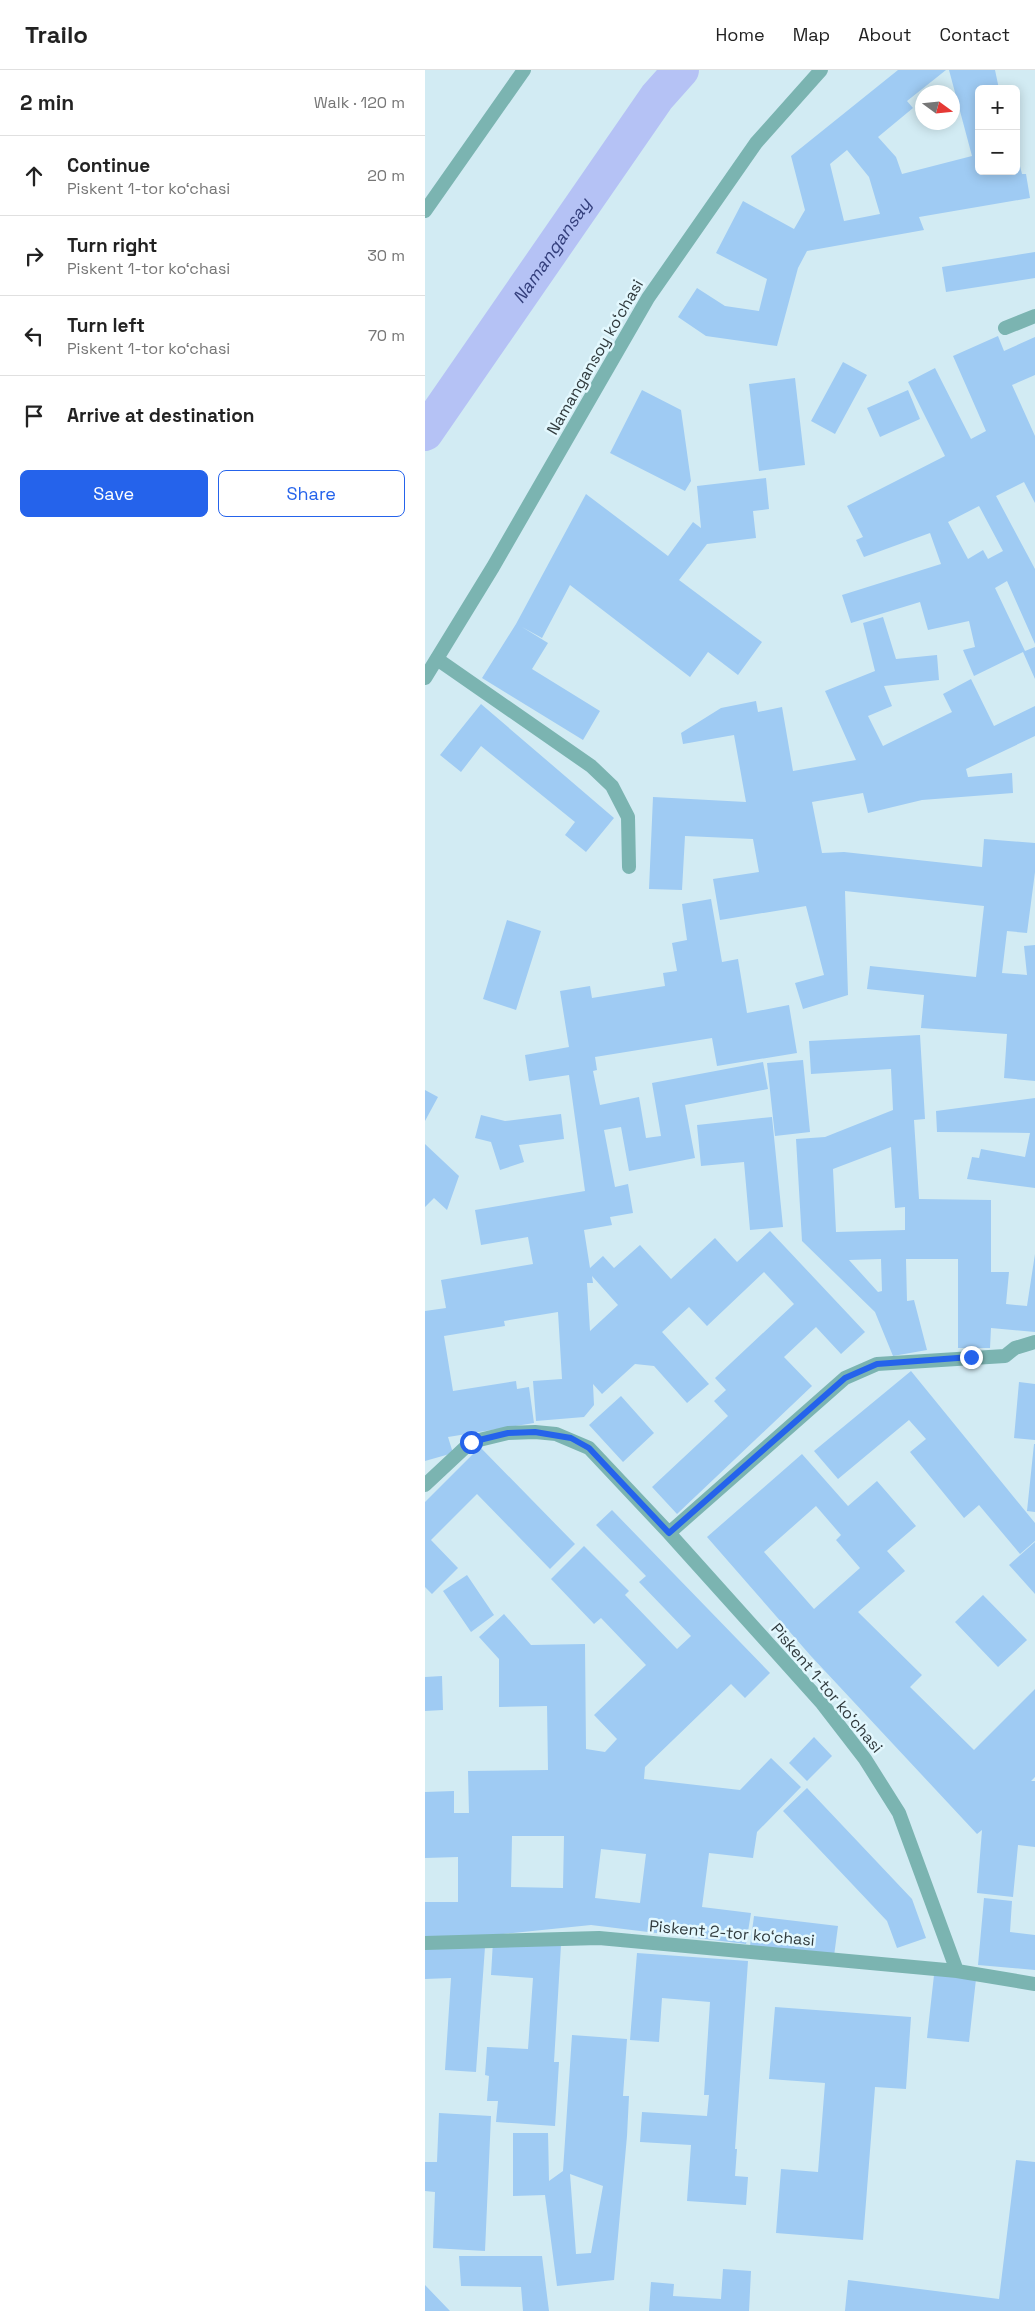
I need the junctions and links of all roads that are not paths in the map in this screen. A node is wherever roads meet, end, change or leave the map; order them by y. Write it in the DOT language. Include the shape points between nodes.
graph roads {
  1 [pos="524,70"];
  2 [pos="829,70"];
  3 [pos="817,75"];
  4 [pos="425,211"];
  5 [pos="1035,316"];
  6 [pos="1005,328"];
  7 [pos="437,660"];
  8 [pos="425,678"];
  9 [pos="629,867"];
  10 [pos="1035,1342"];
  11 [pos="425,1485"];
  12 [pos="669,1533"];
  13 [pos="425,1943"];
  14 [pos="957,1971"];
  15 [pos="1035,1984"];
  1 -- 4 [label="street"];
  2 -- 3 [label="street, Namangansoy koʻchasi"];
  3 -- 7 [label="street, Namangansoy koʻchasi" via="756,143 649,298"];
  5 -- 6 [label="street"];
  7 -- 8 [label="street, Namangansoy koʻchasi"];
  7 -- 9 [label="street" via="591,766 612,786 628,817"];
  10 -- 12 [label="street" via="1015,1348 1005,1356 877,1364 845,1378"];
  11 -- 12 [label="street, Piskent 1-tor koʻchasi" via="471,1442 508,1433 556,1434 589,1448"];
  12 -- 14 [label="street, Piskent 1-tor koʻchasi" via="821,1702 865,1759 899,1814"];
  13 -- 14 [label="street, Piskent 2-tor koʻchasi" via="599,1938"];
  14 -- 15 [label="street, Piskent 2-tor koʻchasi"];
}
